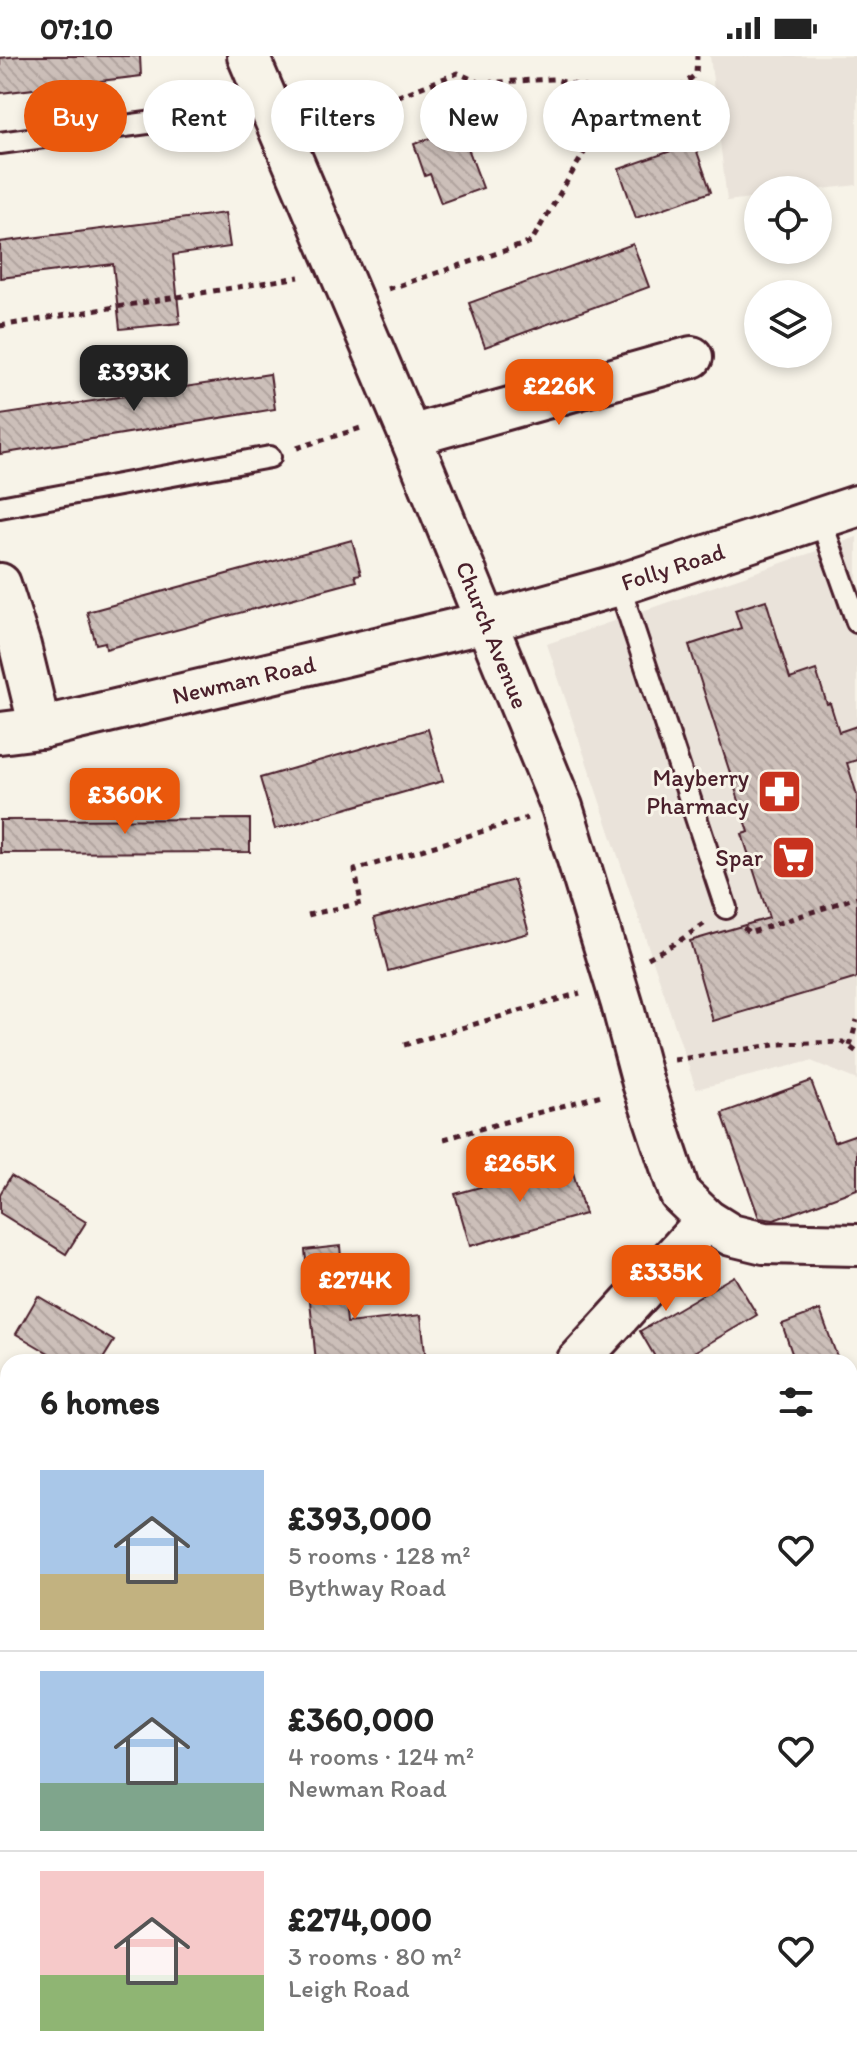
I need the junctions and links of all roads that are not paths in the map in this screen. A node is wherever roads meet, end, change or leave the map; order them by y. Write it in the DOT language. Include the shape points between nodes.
graph roads {
  1 [pos="255,74"];
  2 [pos="143,124"];
  3 [pos="0,143"];
  4 [pos="692,357"];
  5 [pos="406,425"];
  6 [pos="270,457"];
  7 [pos="857,506"];
  8 [pos="0,507"];
  9 [pos="820,518"];
  10 [pos="0,584"];
  11 [pos="619,585"];
  12 [pos="486,622"];
  13 [pos="857,622"];
  14 [pos="40,728"];
  15 [pos="0,733"];
  16 [pos="726,908"];
  17 [pos="707,1220"];
  18 [pos="857,1245"];
  19 [pos="584,1354"];
  1 -- 5 [label="street, Church Avenue"];
  2 -- 3 [label="lane"];
  4 -- 5 [label="street"];
  5 -- 12 [label="street, Church Avenue"];
  6 -- 8 [label="lane"];
  7 -- 9 [label="street, Folly Road"];
  9 -- 11 [label="street, Folly Road"];
  9 -- 13 [label="lane"];
  10 -- 14 [label="street"];
  11 -- 12 [label="street, Folly Road"];
  11 -- 16 [label="lane"];
  12 -- 14 [label="street, Newman Road"];
  12 -- 17 [label="street, Church Avenue" via="562,807 680,1194"];
  14 -- 15 [label="street, Newman Road"];
  17 -- 18 [label="street, Church Avenue" via="731,1235 764,1243"];
  17 -- 19 [label="street"];
}
